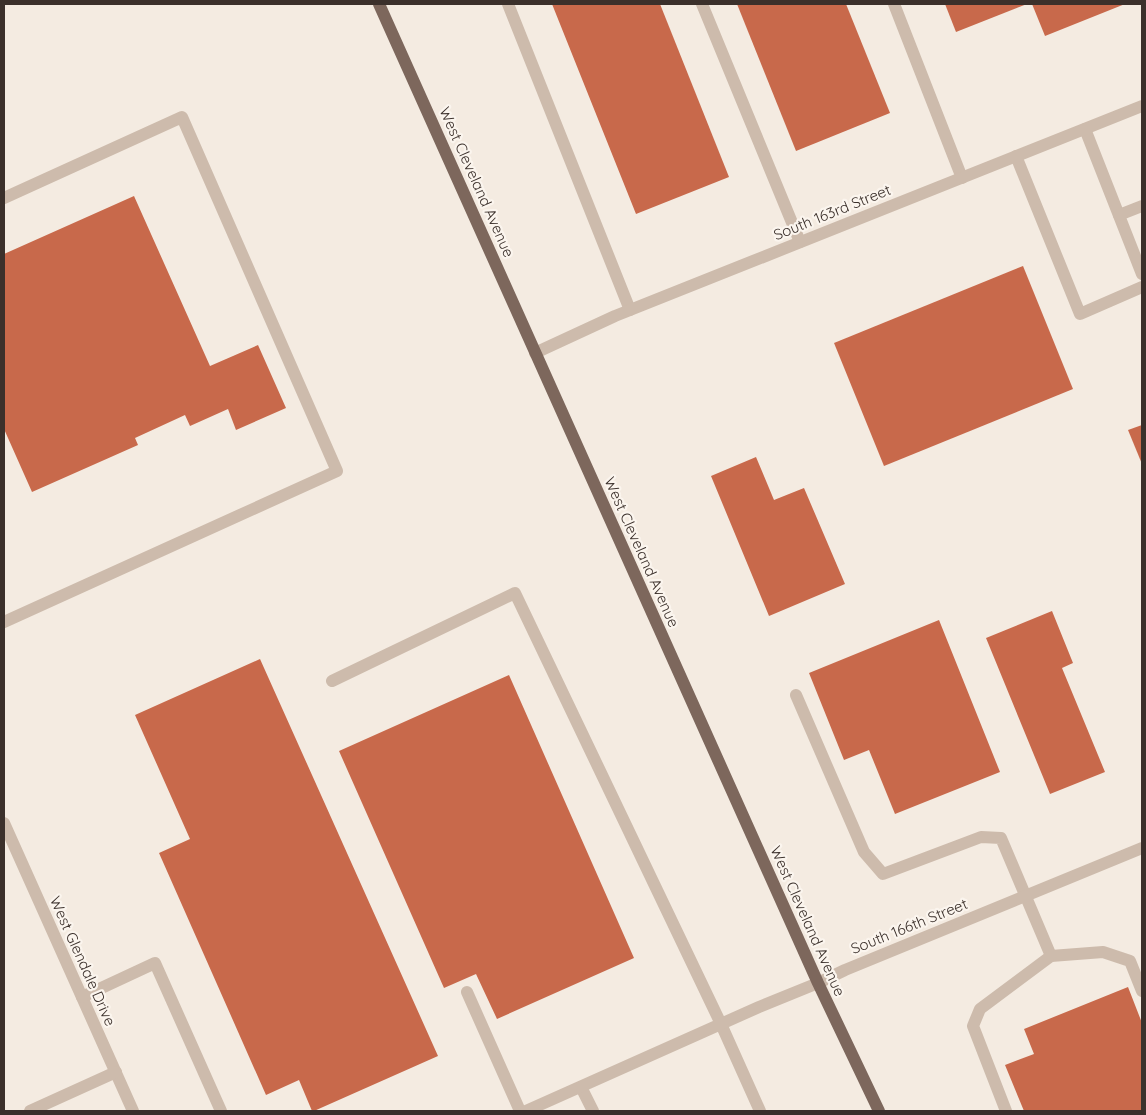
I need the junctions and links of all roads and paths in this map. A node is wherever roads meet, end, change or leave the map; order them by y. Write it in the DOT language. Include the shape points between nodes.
graph roads {
  1 [pos="379,4"];
  2 [pos="508,4"];
  3 [pos="702,4"];
  4 [pos="894,4"];
  5 [pos="1142,106"];
  6 [pos="1085,129"];
  7 [pos="1016,156"];
  8 [pos="962,178"];
  9 [pos="4,198"];
  10 [pos="1142,206"];
  11 [pos="1119,215"];
  12 [pos="800,242"];
  13 [pos="1142,274"];
  14 [pos="1142,287"];
  15 [pos="630,310"];
  16 [pos="535,353"];
  17 [pos="4,622"];
  18 [pos="332,681"];
  19 [pos="796,694"];
  20 [pos="4,823"];
  21 [pos="1142,848"];
  22 [pos="1026,896"];
  23 [pos="1051,956"];
  24 [pos="818,983"];
  25 [pos="1142,991"];
  26 [pos="467,992"];
  27 [pos="82,997"];
  28 [pos="721,1024"];
  29 [pos="116,1072"];
  30 [pos="581,1087"];
  31 [pos="30,1111"];
  32 [pos="133,1111"];
  33 [pos="221,1111"];
  34 [pos="520,1111"];
  35 [pos="526,1111"];
  36 [pos="593,1111"];
  37 [pos="760,1111"];
  38 [pos="879,1111"];
  39 [pos="1006,1111"];
  1 -- 16 [label="main road, West Cleveland Avenue"];
  2 -- 15 [label="street"];
  3 -- 12 [label="street"];
  4 -- 8 [label="street"];
  5 -- 6 [label="street, South 163rd Street"];
  6 -- 7 [label="street, South 163rd Street"];
  6 -- 11 [label="street"];
  7 -- 8 [label="street, South 163rd Street"];
  7 -- 14 [label="street" via="1080,314"];
  8 -- 12 [label="street, South 163rd Street"];
  9 -- 17 [label="street" via="182,117 337,471"];
  10 -- 11 [label="street"];
  11 -- 13 [label="street"];
  12 -- 15 [label="street, South 163rd Street"];
  15 -- 16 [label="street, South 163rd Street"];
  16 -- 24 [label="main road, West Cleveland Avenue"];
  18 -- 28 [label="street" via="515,593"];
  19 -- 22 [label="street" via="864,852 883,874 981,837 1001,838"];
  20 -- 27 [label="street, West Glendale Drive"];
  21 -- 22 [label="street, South 166th Street"];
  22 -- 23 [label="street"];
  22 -- 24 [label="street, South 166th Street"];
  23 -- 25 [label="street" via="1103,952 1130,961"];
  23 -- 39 [label="street" via="980,1010 973,1026"];
  24 -- 28 [label="street, South 166th Street"];
  24 -- 38 [label="main road, West Cleveland Avenue"];
  26 -- 34 [label="street"];
  27 -- 29 [label="street, West Glendale Drive"];
  27 -- 33 [label="street" via="155,963"];
  28 -- 30 [label="street, South 166th Street"];
  28 -- 37 [label="street"];
  29 -- 31 [label="street"];
  29 -- 32 [label="street, West Glendale Drive"];
  30 -- 35 [label="street, South 166th Street"];
  30 -- 36 [label="street"];
}
